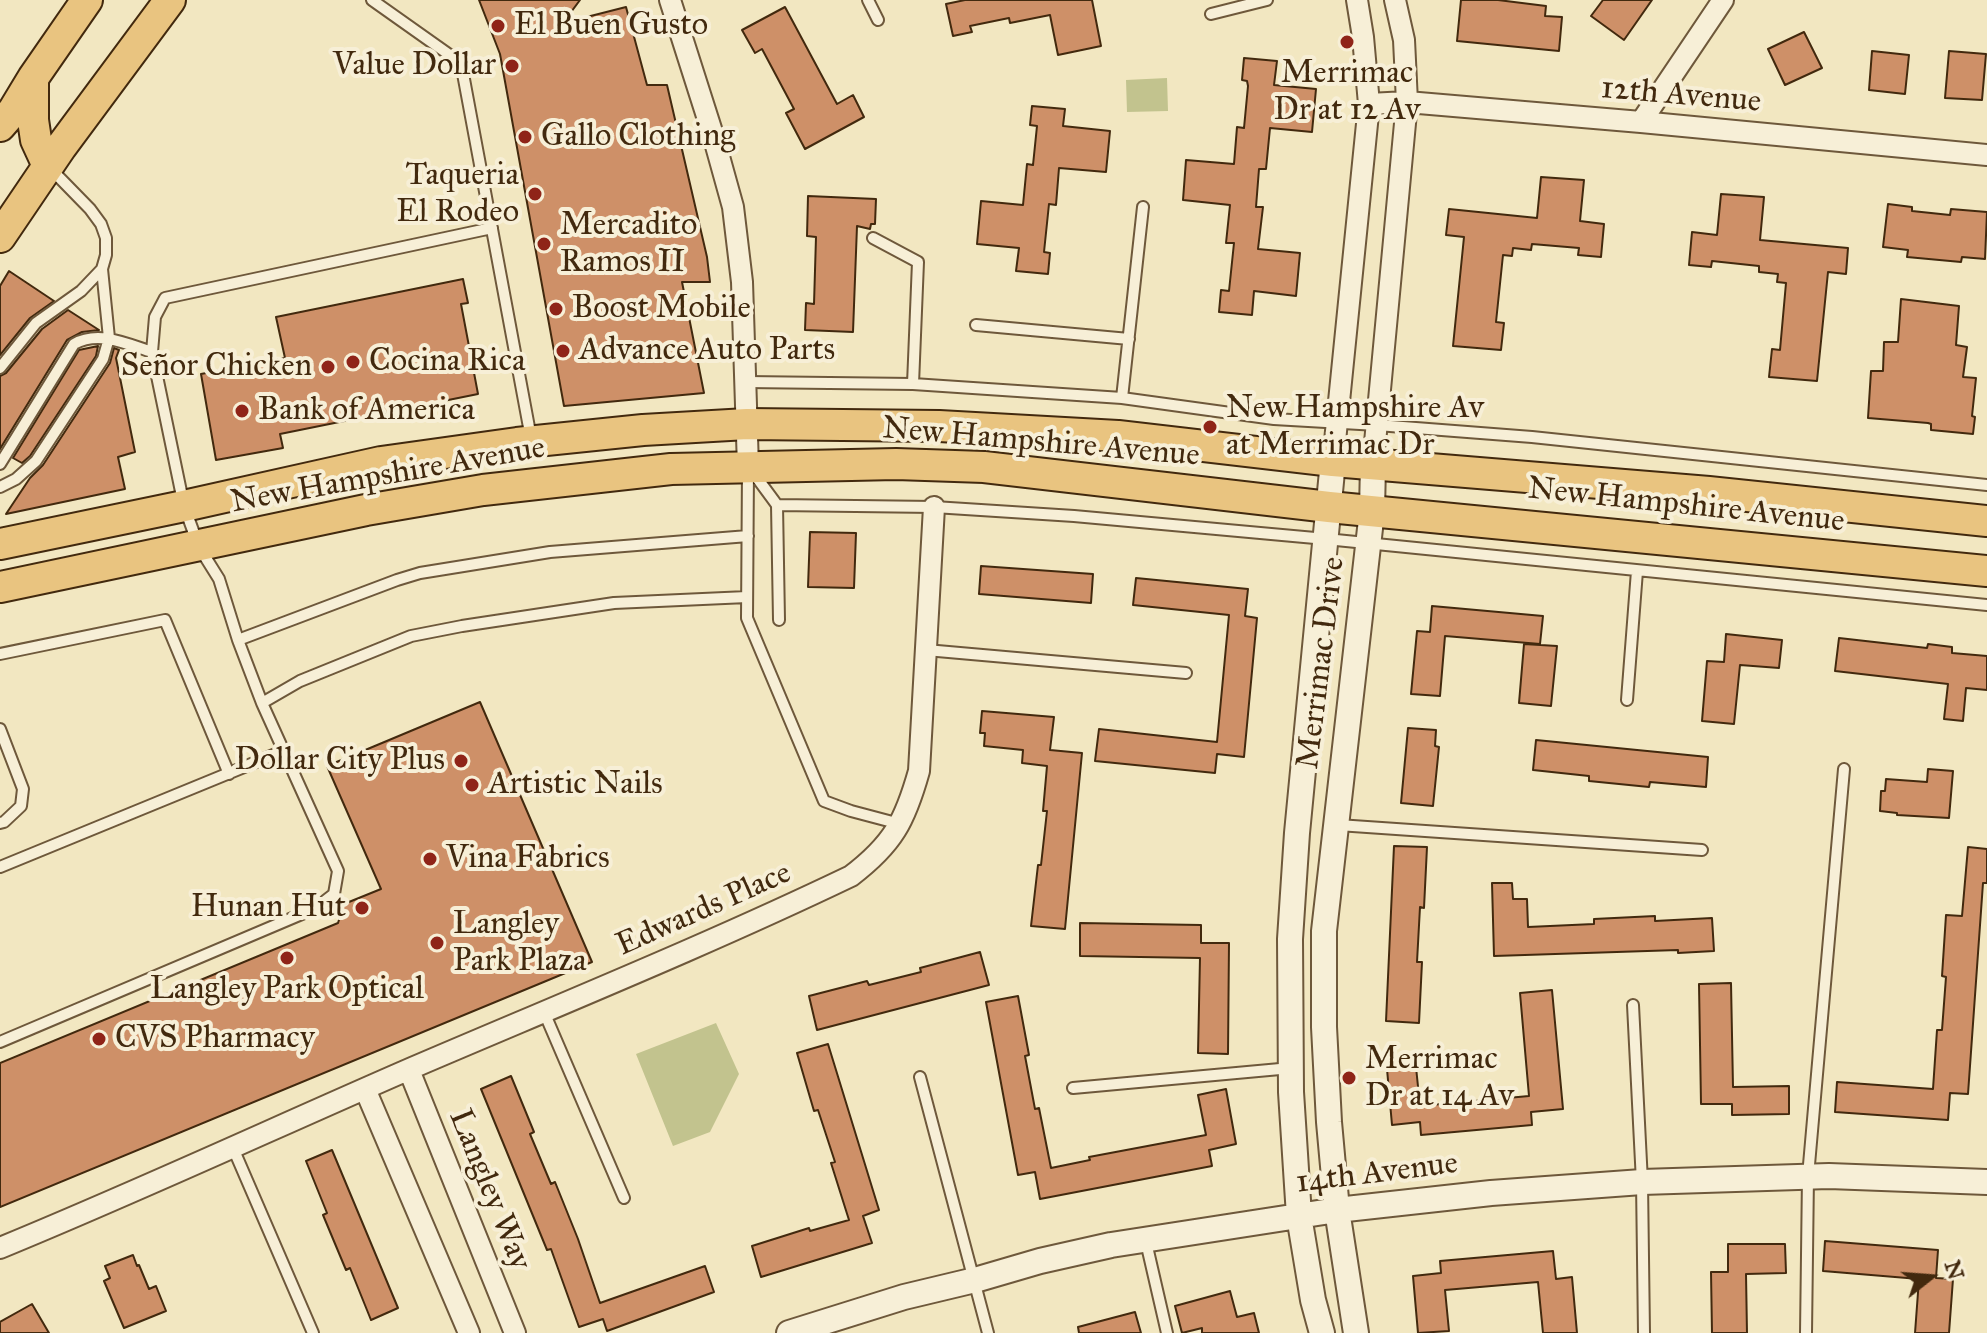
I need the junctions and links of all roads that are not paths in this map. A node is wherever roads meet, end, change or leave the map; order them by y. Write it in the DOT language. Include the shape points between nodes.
graph roads {
  1 [pos="87,0"];
  2 [pos="170,0"];
  3 [pos="372,0"];
  4 [pos="670,0"];
  5 [pos="868,0"];
  6 [pos="1267,0"];
  7 [pos="1357,0"];
  8 [pos="1395,0"];
  9 [pos="1723,0"];
  10 [pos="1211,14"];
  11 [pos="878,20"];
  12 [pos="33,78"];
  13 [pos="1407,102"];
  14 [pos="1369,104"];
  15 [pos="1641,122"];
  16 [pos="0,126"];
  17 [pos="1987,155"];
  18 [pos="48,166"];
  19 [pos="1143,207"];
  20 [pos="492,228"];
  21 [pos="0,237"];
  22 [pos="873,238"];
  23 [pos="102,269"];
  24 [pos="976,325"];
  25 [pos="109,338"];
  26 [pos="1129,339"];
  27 [pos="152,352"];
  28 [pos="0,368"];
  29 [pos="746,382"];
  30 [pos="913,384"];
  31 [pos="1122,398"];
  32 [pos="1336,423"];
  33 [pos="747,424"];
  34 [pos="1377,425"];
  35 [pos="531,441"];
  36 [pos="1333,461"];
  37 [pos="0,464"];
  38 [pos="1373,464"];
  39 [pos="748,467"];
  40 [pos="1987,485"];
  41 [pos="0,487"];
  42 [pos="777,505"];
  43 [pos="184,506"];
  44 [pos="934,507"];
  45 [pos="1329,507"];
  46 [pos="1372,511"];
  47 [pos="1987,521"];
  48 [pos="748,536"];
  49 [pos="1326,539"];
  50 [pos="0,544"];
  51 [pos="1368,544"];
  52 [pos="199,547"];
  53 [pos="1637,571"];
  54 [pos="1987,571"];
  55 [pos="0,587"];
  56 [pos="747,597"];
  57 [pos="1987,605"];
  58 [pos="779,620"];
  59 [pos="238,640"];
  60 [pos="926,650"];
  61 [pos="0,654"];
  62 [pos="1186,673"];
  63 [pos="1627,700"];
  64 [pos="262,703"];
  65 [pos="0,729"];
  66 [pos="283,751"];
  67 [pos="1844,769"];
  68 [pos="229,774"];
  69 [pos="0,823"];
  70 [pos="900,824"];
  71 [pos="1336,824"];
  72 [pos="1702,850"];
  73 [pos="0,867"];
  74 [pos="1633,1005"];
  75 [pos="544,1012"];
  76 [pos="0,1042"];
  77 [pos="1291,1068"];
  78 [pos="409,1070"];
  79 [pos="920,1077"];
  80 [pos="1073,1088"];
  81 [pos="365,1089"];
  82 [pos="233,1148"];
  83 [pos="1808,1176"];
  84 [pos="1642,1182"];
  85 [pos="1987,1182"];
  86 [pos="624,1198"];
  87 [pos="1337,1210"];
  88 [pos="1299,1216"];
  89 [pos="1145,1240"];
  90 [pos="0,1248"];
  91 [pos="975,1280"];
  92 [pos="313,1333"];
  93 [pos="469,1333"];
  94 [pos="515,1333"];
  95 [pos="789,1333"];
  96 [pos="988,1333"];
  97 [pos="1167,1333"];
  98 [pos="1322,1333"];
  99 [pos="1356,1333"];
  100 [pos="1644,1333"];
  101 [pos="1806,1333"];
  1 -- 12 [label="main road"];
  2 -- 18 [label="main road"];
  3 -- 20 [label="lane" via="461,63"];
  4 -- 29 [label="street" via="733,207"];
  5 -- 11 [label="lane"];
  6 -- 10 [label="lane"];
  7 -- 14 [label="street, Merrimac Drive"];
  8 -- 13 [label="street, Merrimac Drive" via="1404,40"];
  9 -- 15 [label="street"];
  12 -- 16 [label="main road"];
  12 -- 18 [label="main road" via="36,140"];
  13 -- 14 [label="street, 12th Avenue"];
  13 -- 15 [label="street, 12th Avenue"];
  13 -- 34 [label="street, Merrimac Drive"];
  14 -- 32 [label="street, Merrimac Drive"];
  15 -- 17 [label="street, 12th Avenue"];
  18 -- 21 [label="main road"];
  18 -- 23 [label="lane" via="101,224 106,238"];
  19 -- 26 [label="lane"];
  20 -- 27 [label="lane" via="165,298 155,317"];
  20 -- 35 [label="lane"];
  22 -- 30 [label="lane" via="918,262"];
  23 -- 25 [label="lane"];
  23 -- 28 [label="lane" via="36,323"];
  24 -- 26 [label="lane"];
  25 -- 27 [label="lane"];
  25 -- 37 [label="lane" via="74,344"];
  25 -- 41 [label="lane" via="103,359 36,461"];
  26 -- 31 [label="lane"];
  27 -- 43 [label="lane"];
  29 -- 30 [label="lane"];
  29 -- 33 [label="street"];
  30 -- 31 [label="lane"];
  31 -- 32 [label="lane"];
  32 -- 34 [label="lane"];
  32 -- 36 [label="street, Merrimac Drive"];
  33 -- 35 [label="main road, New Hampshire Avenue"];
  33 -- 36 [label="main road, New Hampshire Avenue" via="1103,435"];
  33 -- 39 [label="street"];
  34 -- 38 [label="street, Merrimac Drive"];
  34 -- 40 [label="lane"];
  35 -- 43 [label="main road, New Hampshire Avenue" via="381,462"];
  36 -- 38 [label="main road, New Hampshire Avenue"];
  36 -- 45 [label="street, Merrimac Drive"];
  38 -- 46 [label="street, Merrimac Drive"];
  38 -- 47 [label="main road, New Hampshire Avenue"];
  39 -- 42 [label="lane"];
  39 -- 45 [label="main road, New Hampshire Avenue" via="984,467"];
  39 -- 48 [label="lane"];
  39 -- 52 [label="main road, New Hampshire Avenue" via="671,469 483,490"];
  42 -- 44 [label="lane"];
  42 -- 58 [label="lane"];
  43 -- 50 [label="main road, New Hampshire Avenue"];
  43 -- 52 [label="lane"];
  44 -- 49 [label="lane"];
  44 -- 60 [label="street, Edwards Place"];
  45 -- 46 [label="main road, New Hampshire Avenue"];
  45 -- 49 [label="street, Merrimac Drive"];
  46 -- 51 [label="street, Merrimac Drive"];
  46 -- 54 [label="main road, New Hampshire Avenue"];
  48 -- 56 [label="lane"];
  48 -- 59 [label="lane" via="550,552 420,573"];
  49 -- 51 [label="lane"];
  49 -- 77 [label="street, Merrimac Drive" via="1290,939"];
  51 -- 53 [label="lane"];
  51 -- 71 [label="street, Merrimac Drive"];
  52 -- 55 [label="main road, New Hampshire Avenue"];
  52 -- 59 [label="lane" via="219,579"];
  53 -- 57 [label="lane"];
  53 -- 63 [label="lane"];
  56 -- 64 [label="lane" via="614,603 411,636 300,681"];
  56 -- 70 [label="lane" via="747,618 824,801"];
  59 -- 64 [label="lane"];
  60 -- 62 [label="lane"];
  60 -- 70 [label="street, Edwards Place" via="919,771"];
  61 -- 68 [label="lane" via="165,620"];
  64 -- 66 [label="lane"];
  65 -- 69 [label="lane" via="23,789 21,806"];
  66 -- 68 [label="lane"];
  66 -- 76 [label="lane" via="338,871 334,894 316,908"];
  67 -- 83 [label="lane"];
  68 -- 73 [label="lane"];
  70 -- 75 [label="street, Edwards Place" via="881,851 851,876"];
  71 -- 72 [label="lane"];
  71 -- 87 [label="street, Merrimac Drive" via="1324,931 1324,1027"];
  74 -- 84 [label="lane"];
  75 -- 78 [label="street, Edwards Place"];
  75 -- 86 [label="lane"];
  77 -- 80 [label="lane"];
  77 -- 88 [label="street, Merrimac Drive"];
  78 -- 81 [label="street, Edwards Place"];
  78 -- 94 [label="street, Langley Way"];
  79 -- 91 [label="lane"];
  81 -- 82 [label="street, Edwards Place"];
  81 -- 93 [label="street"];
  82 -- 90 [label="street, Edwards Place"];
  82 -- 92 [label="lane"];
  83 -- 84 [label="street, 14th Avenue"];
  83 -- 85 [label="street, 14th Avenue"];
  83 -- 101 [label="lane"];
  84 -- 87 [label="street, 14th Avenue"];
  84 -- 100 [label="lane"];
  87 -- 88 [label="street, 14th Avenue"];
  87 -- 99 [label="street, Merrimac Drive"];
  88 -- 89 [label="street, 14th Avenue"];
  88 -- 98 [label="street, Merrimac Drive"];
  89 -- 91 [label="street, 14th Avenue"];
  89 -- 97 [label="lane"];
  91 -- 95 [label="street, 14th Avenue"];
  91 -- 96 [label="lane"];
}
